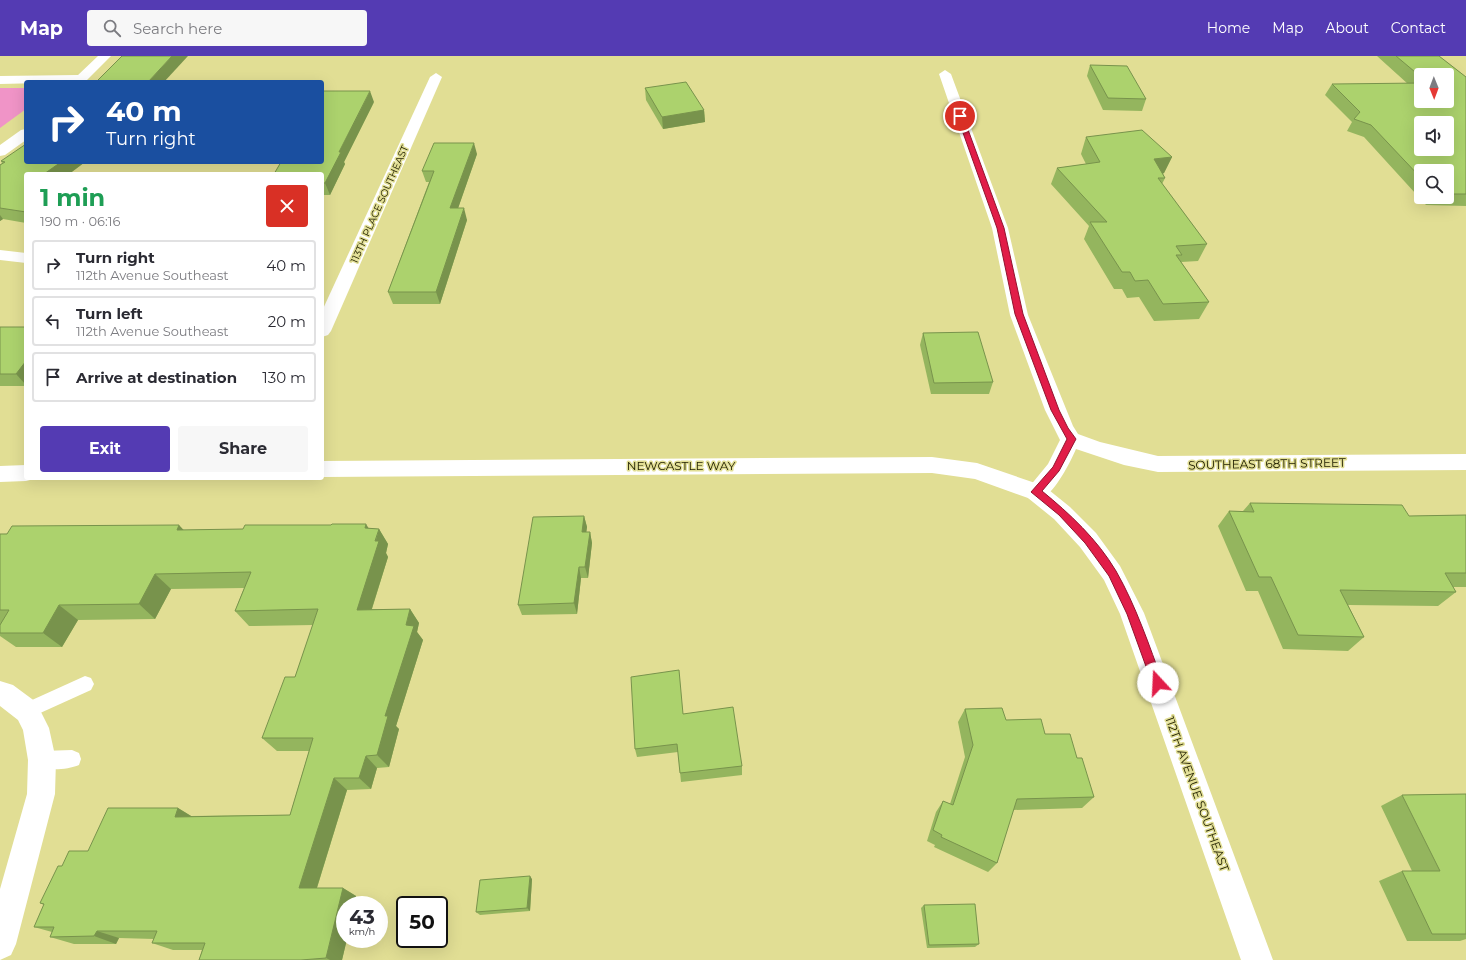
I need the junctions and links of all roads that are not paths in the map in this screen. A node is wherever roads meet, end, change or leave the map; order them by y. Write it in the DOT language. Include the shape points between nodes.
graph roads {
  1 [pos="105,56"];
  2 [pos="945,74"];
  3 [pos="436,77"];
  4 [pos="0,80"];
  5 [pos="80,80"];
  6 [pos="24,134"];
  7 [pos="0,152"];
  8 [pos="0,255"];
  9 [pos="24,258"];
  10 [pos="324,327"];
  11 [pos="1071,439"];
  12 [pos="1466,462"];
  13 [pos="324,469"];
  14 [pos="24,473"];
  15 [pos="0,474"];
  16 [pos="1036,492"];
  17 [pos="85,684"];
  18 [pos="0,694"];
  19 [pos="27,711"];
  20 [pos="72,759"];
  21 [pos="42,760"];
  22 [pos="0,944"];
  23 [pos="1257,960"];
  1 -- 5 [label="street"];
  2 -- 11 [label="street" via="1000,228 1019,314 1055,410"];
  3 -- 10 [label="street, 113TH PLACE SOUTHEAST"];
  4 -- 5 [label="street"];
  6 -- 7 [label="street"];
  8 -- 9 [label="street"];
  11 -- 12 [label="street, SOUTHEAST 68TH STREET" via="1130,460 1158,464"];
  11 -- 16 [label="street" via="1056,469"];
  13 -- 16 [label="street, NEWCASTLE WAY" via="932,465 977,471"];
  14 -- 15 [label="street"];
  16 -- 23 [label="street, 112TH AVENUE SOUTHEAST" via="1062,513 1088,540 1112,573 1132,613"];
  17 -- 19 [label="lane"];
  18 -- 19 [label="street" via="4,694"];
  19 -- 21 [label="street" via="36,728"];
  20 -- 21 [label="lane"];
  21 -- 22 [label="street" via="41,794"];
}
